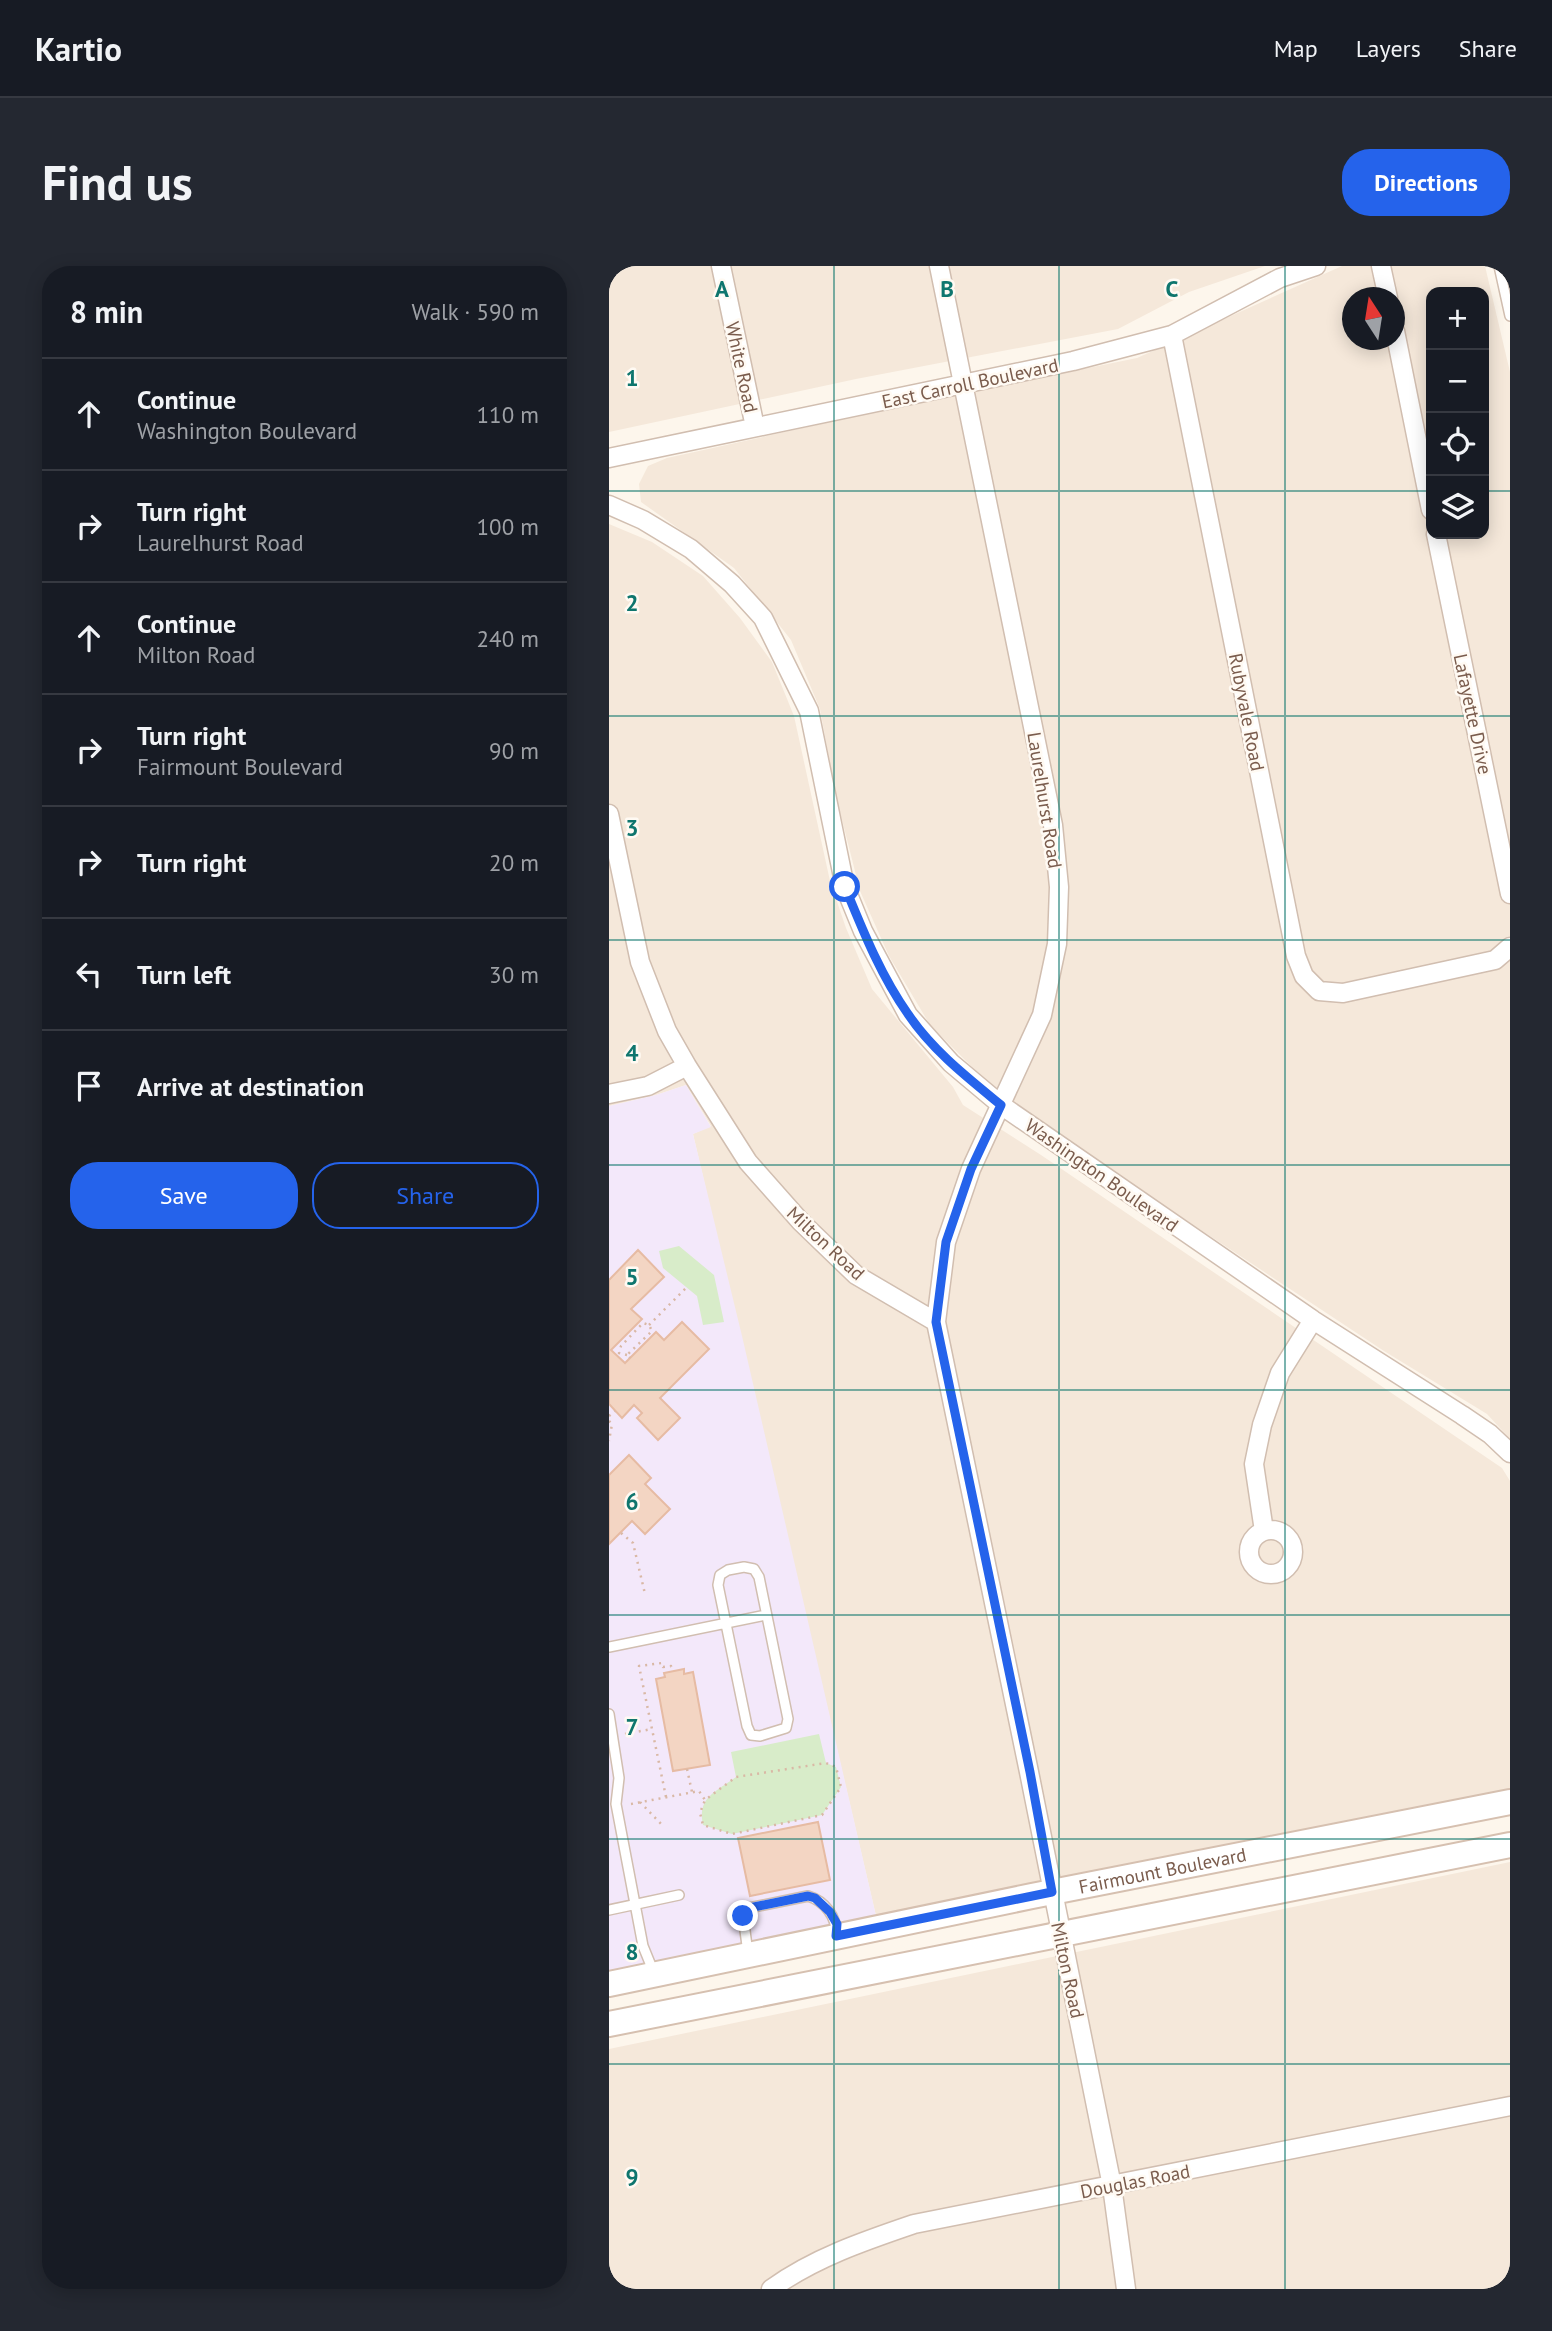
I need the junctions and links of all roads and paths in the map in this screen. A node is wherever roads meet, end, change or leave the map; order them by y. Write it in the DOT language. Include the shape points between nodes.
graph roads {
  1 [pos="722,266"];
  2 [pos="939,266"];
  3 [pos="1316,266"];
  4 [pos="1381,266"];
  5 [pos="1499,266"];
  6 [pos="1386,287"];
  7 [pos="1510,316"];
  8 [pos="1172,335"];
  9 [pos="1399,350"];
  10 [pos="963,385"];
  11 [pos="755,427"];
  12 [pos="609,458"];
  13 [pos="1426,485"];
  14 [pos="609,505"];
  15 [pos="1437,539"];
  16 [pos="609,814"];
  17 [pos="1510,894"];
  18 [pos="1510,947"];
  19 [pos="687,1066"];
  20 [pos="609,1094"];
  21 [pos="1001,1105"];
  22 [pos="686,1289"];
  23 [pos="1313,1320"];
  24 [pos="936,1322"];
  25 [pos="649,1325"];
  26 [pos="615,1411"];
  27 [pos="609,1416"];
  28 [pos="609,1422"];
  29 [pos="609,1441"];
  30 [pos="1510,1453"];
  31 [pos="1264,1531"];
  32 [pos="621,1533"];
  33 [pos="645,1594"];
  34 [pos="767,1615"];
  35 [pos="725,1622"];
  36 [pos="609,1647"];
  37 [pos="672,1671"];
  38 [pos="609,1714"];
  39 [pos="652,1729"];
  40 [pos="625,1734"];
  41 [pos="687,1769"];
  42 [pos="692,1792"];
  43 [pos="666,1797"];
  44 [pos="705,1800"];
  45 [pos="640,1802"];
  46 [pos="1510,1802"];
  47 [pos="631,1804"];
  48 [pos="664,1827"];
  49 [pos="1510,1845"];
  50 [pos="1052,1892"];
  51 [pos="679,1895"];
  52 [pos="636,1905"];
  53 [pos="609,1910"];
  54 [pos="1061,1934"];
  55 [pos="836,1936"];
  56 [pos="748,1955"];
  57 [pos="655,1974"];
  58 [pos="609,1983"];
  59 [pos="662,2013"];
  60 [pos="609,2024"];
  61 [pos="1510,2106"];
  62 [pos="1112,2186"];
  63 [pos="771,2289"];
  64 [pos="1126,2289"];
  1 -- 11 [label="street, White Road"];
  2 -- 10 [label="street, Laurelhurst Road"];
  3 -- 8 [label="street, East Carroll Boulevard" via="1280,278"];
  4 -- 6 [label="street"];
  5 -- 7 [label="lane"];
  8 -- 10 [label="street, East Carroll Boulevard"];
  8 -- 18 [label="street, Rubyvale Road" via="1296,956 1304,976 1319,991 1343,993 1495,960"];
  9 -- 13 [label="street"];
  10 -- 11 [label="street, East Carroll Boulevard"];
  10 -- 21 [label="street, Laurelhurst Road" via="1053,825 1059,887 1057,944 1042,1015"];
  11 -- 12 [label="street, East Carroll Boulevard"];
  14 -- 21 [label="street, Washington Boulevard" via="691,549 763,618 809,711 845,887 863,931 908,1015 951,1063"];
  15 -- 17 [label="street, Lafayette Drive"];
  16 -- 19 [label="street, Milton Road" via="640,962 667,1031"];
  19 -- 20 [label="street" via="648,1086"];
  19 -- 24 [label="street, Milton Road" via="748,1162 801,1222 856,1275"];
  21 -- 23 [label="street, Washington Boulevard"];
  21 -- 24 [label="street, Laurelhurst Road" via="971,1169 946,1242"];
  22 -- 25 [label="path"];
  23 -- 30 [label="street, Washington Boulevard" via="1462,1415"];
  23 -- 31 [label="street" via="1280,1373 1262,1424 1254,1464"];
  24 -- 50 [label="street, Milton Road"];
  25 -- 25 [label="path" via="652,1331 628,1357 619,1353 643,1323"];
  26 -- 27 [label="path"];
  28 -- 29 [label="path"];
  32 -- 33 [label="path" via="632,1543"];
  34 -- 35 [label="lane"];
  34 -- 35 [label="lane" via="759,1577 754,1569 744,1567 720,1575"];
  34 -- 35 [label="lane" via="788,1719 786,1728 760,1736 751,1735 747,1726"];
  35 -- 36 [label="lane"];
  37 -- 39 [label="path" via="662,1663 639,1666"];
  38 -- 52 [label="lane" via="619,1778 616,1804"];
  39 -- 40 [label="path"];
  39 -- 43 [label="path"];
  41 -- 42 [label="path"];
  42 -- 43 [label="path"];
  42 -- 44 [label="path" via="699,1791"];
  43 -- 45 [label="path"];
  44 -- 44 [label="path" via="736,1777 826,1763 836,1767 841,1787 823,1815 732,1833 703,1825 700,1813"];
  45 -- 47 [label="path"];
  45 -- 48 [label="path"];
  46 -- 50 [label="main road, Fairmount Boulevard"];
  49 -- 54 [label="main road"];
  50 -- 54 [label="street, Milton Road"];
  50 -- 55 [label="main road, Fairmount Boulevard"];
  51 -- 52 [label="lane"];
  52 -- 53 [label="lane"];
  52 -- 57 [label="lane" via="643,1946"];
  54 -- 59 [label="main road"];
  54 -- 62 [label="street, Milton Road"];
  55 -- 56 [label="main road, Fairmount Boulevard"];
  55 -- 56 [label="lane" via="837,1924 815,1898 749,1908 743,1916"];
  56 -- 57 [label="main road, Fairmount Boulevard"];
  57 -- 58 [label="main road, Fairmount Boulevard"];
  57 -- 59 [label="main road"];
  59 -- 60 [label="main road"];
  61 -- 62 [label="street, Douglas Road"];
  62 -- 63 [label="street, Douglas Road" via="914,2224 851,2245"];
  62 -- 64 [label="street, Milton Road"];
}
